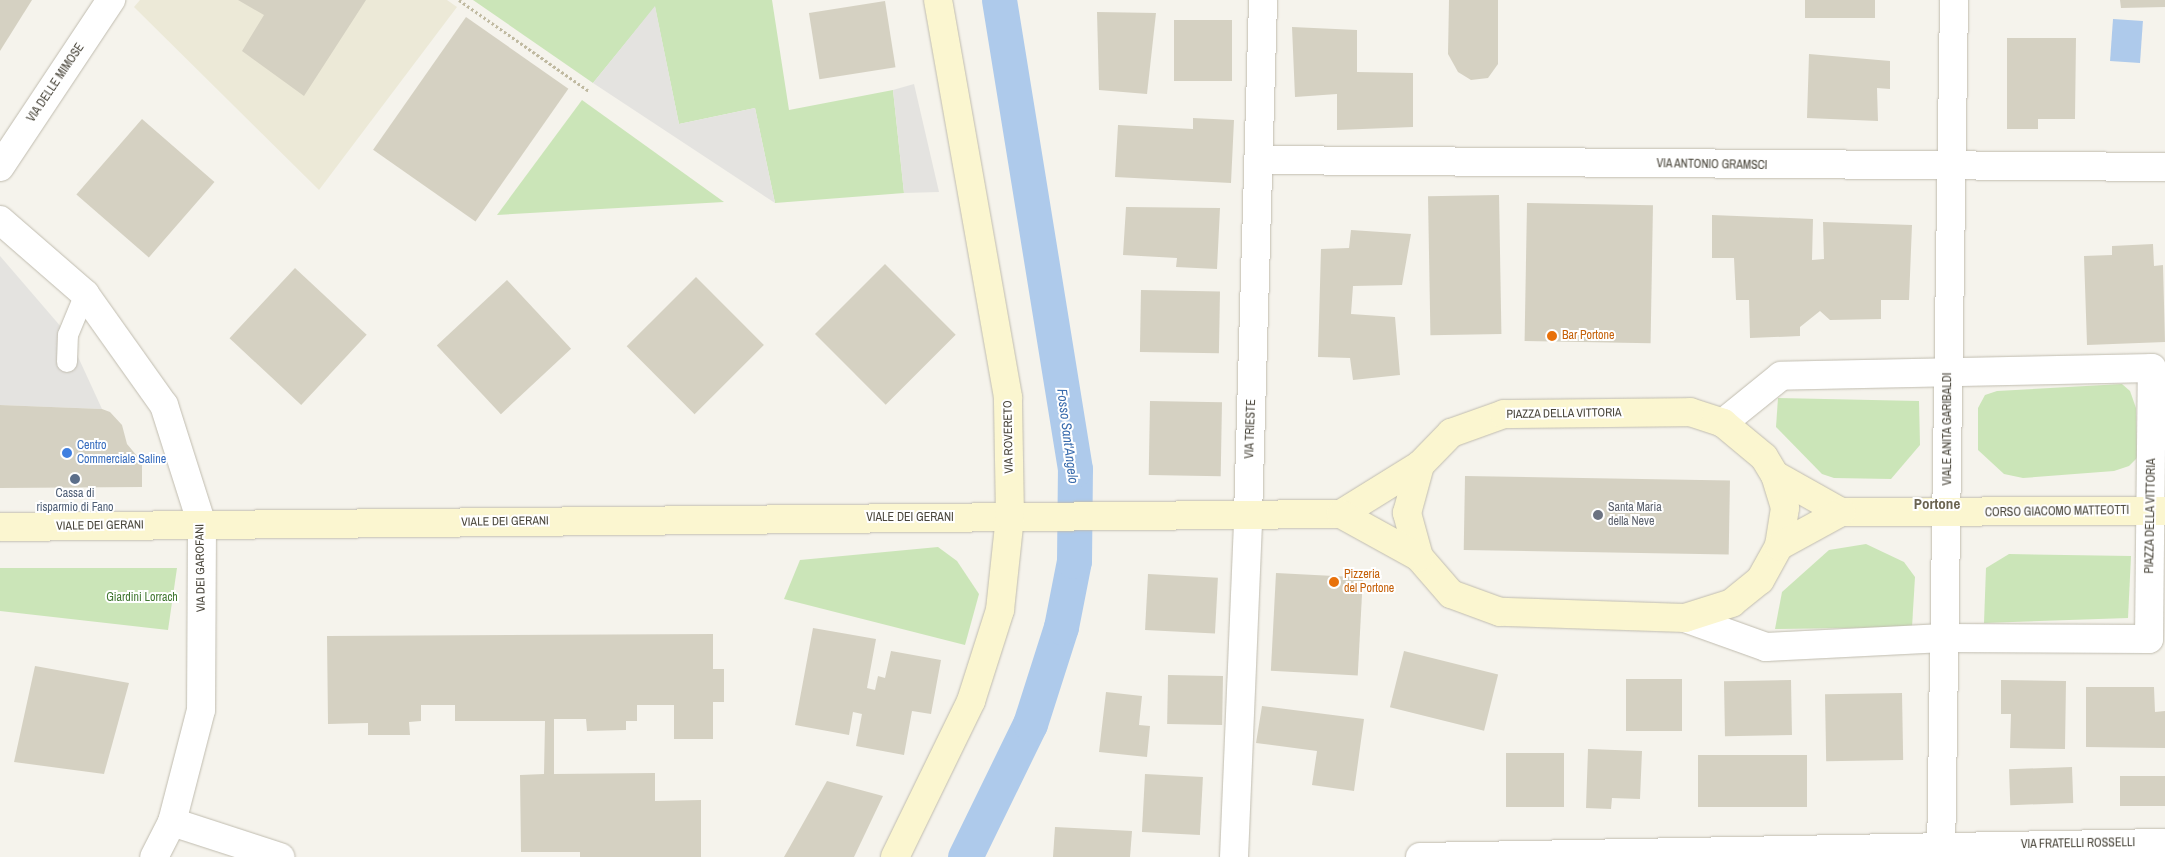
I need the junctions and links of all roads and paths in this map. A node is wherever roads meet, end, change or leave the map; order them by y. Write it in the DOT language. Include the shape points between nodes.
graph roads {
  1 [pos="112,0"];
  2 [pos="459,0"];
  3 [pos="938,0"];
  4 [pos="1263,0"];
  5 [pos="1954,0"];
  6 [pos="589,91"];
  7 [pos="1259,160"];
  8 [pos="0,167"];
  9 [pos="2165,167"];
  10 [pos="1949,168"];
  11 [pos="0,220"];
  12 [pos="85,294"];
  13 [pos="66,362"];
  14 [pos="1948,372"];
  15 [pos="1723,423"];
  16 [pos="1420,466"];
  17 [pos="1775,475"];
  18 [pos="2158,511"];
  19 [pos="1840,512"];
  20 [pos="1340,514"];
  21 [pos="1948,514"];
  22 [pos="1248,516"];
  23 [pos="1010,517"];
  24 [pos="1131,517"];
  25 [pos="202,525"];
  26 [pos="0,528"];
  27 [pos="1779,546"];
  28 [pos="1419,557"];
  29 [pos="1685,618"];
  30 [pos="1944,638"];
  31 [pos="172,822"];
  32 [pos="2165,843"];
  33 [pos="1941,852"];
  34 [pos="154,857"];
  35 [pos="280,857"];
  36 [pos="895,857"];
  37 [pos="1234,857"];
  38 [pos="1420,857"];
  1 -- 8 [label="street, VIA DELLE MIMOSE"];
  2 -- 6 [label="path"];
  3 -- 23 [label="street, VIA ROVERETO" via="1008,397"];
  4 -- 7 [label="street, VIA TRIESTE"];
  5 -- 10 [label="street, VIALE ANITA GARIBALDI"];
  7 -- 10 [label="street, VIA ANTONIO GRAMSCI"];
  7 -- 22 [label="street, VIA TRIESTE"];
  9 -- 10 [label="street, VIA ANTONIO GRAMSCI"];
  10 -- 14 [label="street, VIALE ANITA GARIBALDI"];
  11 -- 12 [label="street, VIA DEI GAROFANI"];
  12 -- 13 [label="lane" via="68,335"];
  12 -- 25 [label="street, VIA DEI GAROFANI" via="164,405"];
  14 -- 15 [label="street, PIAZZA DELLA VITTORIA" via="1781,376"];
  14 -- 18 [label="street, PIAZZA DELLA VITTORIA" via="2152,368"];
  14 -- 21 [label="street, VIALE ANITA GARIBALDI"];
  15 -- 16 [label="street, PIAZZA DELLA VITTORIA" via="1690,412 1504,414 1451,433"];
  15 -- 17 [label="street, PIAZZA DELLA VITTORIA" via="1764,457"];
  16 -- 20 [label="street, PIAZZA DELLA VITTORIA"];
  16 -- 28 [label="street, PIAZZA DELLA VITTORIA" via="1407,513"];
  17 -- 19 [label="street, PIAZZA DELLA VITTORIA"];
  17 -- 27 [label="street, PIAZZA DELLA VITTORIA" via="1785,508"];
  18 -- 21 [label="street, CORSO GIACOMO MATTEOTTI"];
  18 -- 30 [label="street, PIAZZA DELLA VITTORIA" via="2149,639"];
  19 -- 21 [label="street, PIAZZA DELLA VITTORIA"];
  19 -- 27 [label="street"];
  20 -- 22 [label="street, PIAZZA DELLA VITTORIA"];
  20 -- 28 [label="street, PIAZZA DELLA VITTORIA"];
  21 -- 30 [label="street, VIALE ANITA GARIBALDI"];
  22 -- 24 [label="street, PIAZZA DELLA VITTORIA"];
  22 -- 37 [label="street, VIA TRIESTE"];
  23 -- 24 [label="street, VIALE DEI GERANI"];
  23 -- 25 [label="street, VIALE DEI GERANI"];
  23 -- 36 [label="street, VIA ROVERETO" via="1000,610 971,700"];
  25 -- 26 [label="street, VIALE DEI GERANI"];
  25 -- 31 [label="street, VIA DEI GAROFANI" via="201,710"];
  27 -- 29 [label="street, PIAZZA DELLA VITTORIA" via="1760,580 1732,603"];
  28 -- 29 [label="street, PIAZZA DELLA VITTORIA" via="1451,594 1500,612"];
  29 -- 30 [label="street, PIAZZA DELLA VITTORIA" via="1766,647"];
  30 -- 33 [label="street, VIALE ANITA GARIBALDI"];
  31 -- 34 [label="street, VIA DEI GAROFANI"];
  31 -- 35 [label="street"];
  32 -- 33 [label="street, VIA FRATELLI ROSSELLI"];
  33 -- 38 [label="street, VIA FRATELLI ROSSELLI"];
}
